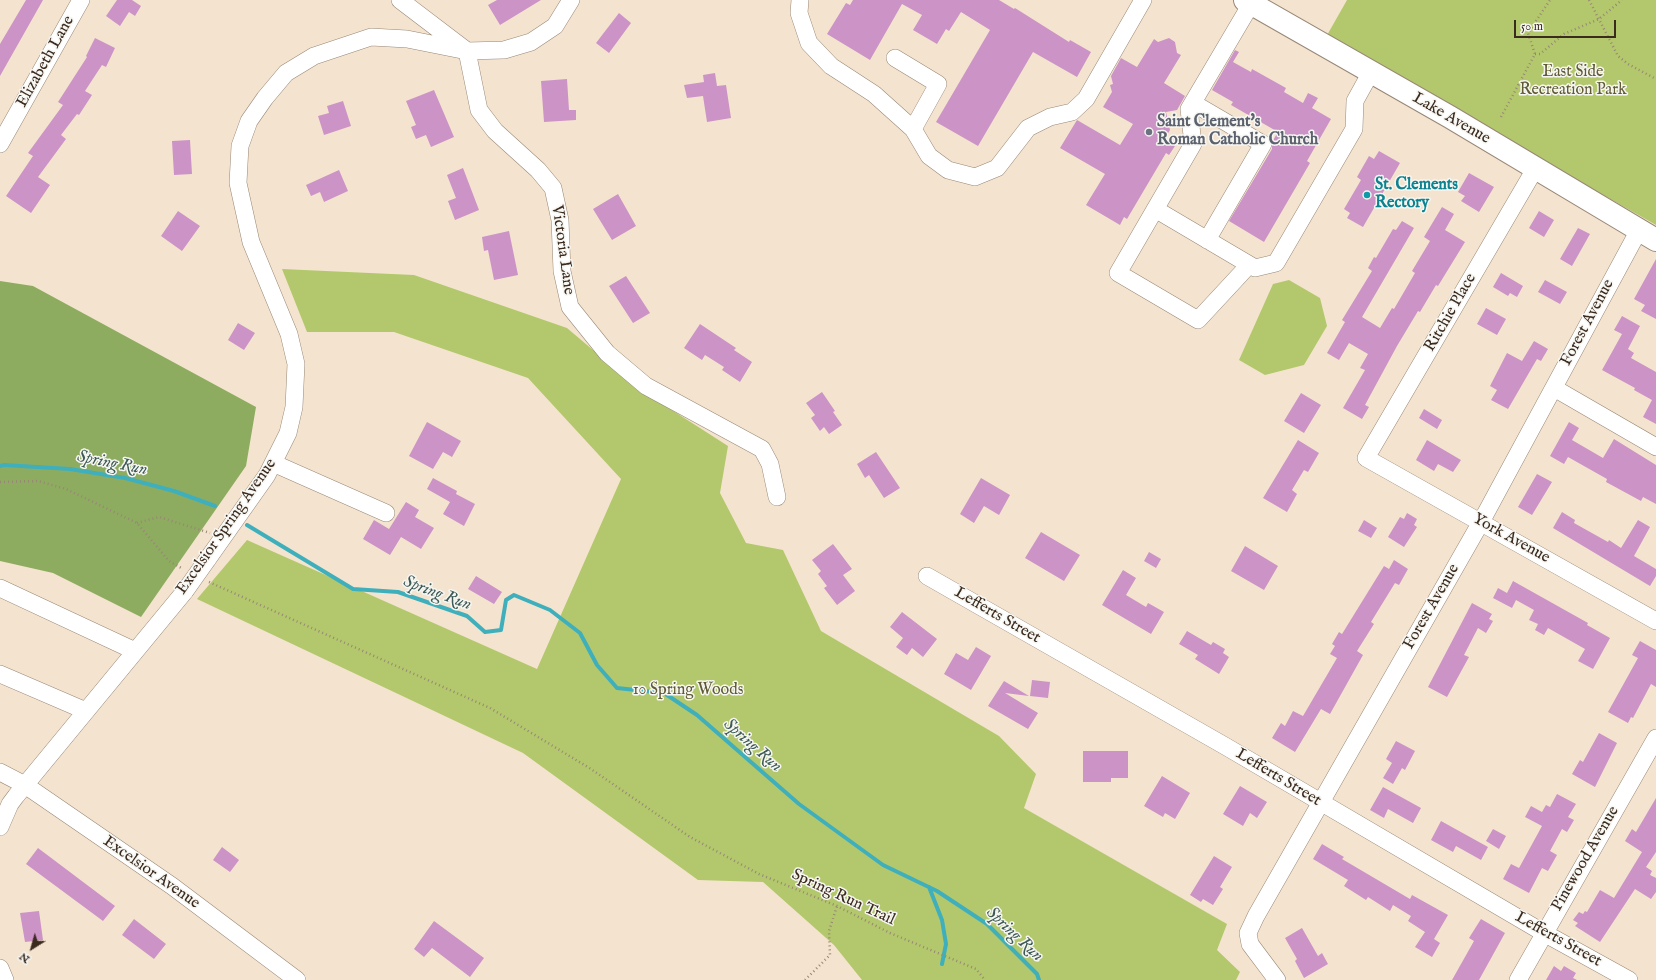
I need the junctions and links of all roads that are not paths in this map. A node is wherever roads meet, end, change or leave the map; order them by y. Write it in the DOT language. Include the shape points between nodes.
graph roads {
  1 [pos="81,0"];
  2 [pos="571,0"];
  3 [pos="800,0"];
  4 [pos="1143,0"];
  5 [pos="403,1"];
  6 [pos="1247,1"];
  7 [pos="467,51"];
  8 [pos="895,58"];
  9 [pos="1371,72"];
  10 [pos="1193,103"];
  11 [pos="913,129"];
  12 [pos="0,144"];
  13 [pos="1535,168"];
  14 [pos="1155,209"];
  15 [pos="1647,235"];
  16 [pos="1207,240"];
  17 [pos="1252,267"];
  18 [pos="1554,388"];
  19 [pos="1656,447"];
  20 [pos="1366,458"];
  21 [pos="274,463"];
  22 [pos="777,497"];
  23 [pos="386,513"];
  24 [pos="1481,522"];
  25 [pos="927,576"];
  26 [pos="0,588"];
  27 [pos="1656,621"];
  28 [pos="135,651"];
  29 [pos="0,674"];
  30 [pos="86,712"];
  31 [pos="1656,738"];
  32 [pos="0,772"];
  33 [pos="25,785"];
  34 [pos="1320,803"];
  35 [pos="0,827"];
  36 [pos="1544,933"];
  37 [pos="0,968"];
  38 [pos="5,980"];
  39 [pos="297,980"];
  40 [pos="1277,980"];
  41 [pos="1518,980"];
  42 [pos="1629,980"];
  1 -- 12 [label="street, Elizabeth Lane"];
  2 -- 7 [label="street, Excelsior Spring Avenue" via="555,26 531,42 504,50"];
  3 -- 11 [label="street" via="799,12 809,43 831,66 874,94"];
  4 -- 11 [label="street" via="1086,99 1072,112 1050,117 1028,128 997,168 975,177 948,170 928,156"];
  5 -- 7 [label="street"];
  6 -- 9 [label="main road, Lake Avenue"];
  6 -- 10 [label="street"];
  7 -- 21 [label="street, Excelsior Spring Avenue" via="407,40 371,37 336,47 314,56 286,73 249,121 240,146 238,183 251,242 288,334 296,364 294,407 288,433"];
  7 -- 22 [label="street, Victoria Lane" via="479,110 495,131 538,170 553,188 560,220 562,271 570,307 607,353 646,386 762,449 770,464"];
  8 -- 11 [label="street" via="938,84"];
  9 -- 13 [label="main road, Lake Avenue"];
  9 -- 17 [label="street" via="1355,101 1354,129 1276,263"];
  10 -- 14 [label="street" via="1189,109 1193,144"];
  10 -- 16 [label="street" via="1263,144"];
  13 -- 15 [label="main road, Lake Avenue"];
  13 -- 20 [label="street, Ritchie Place"];
  14 -- 16 [label="street"];
  14 -- 17 [label="street" via="1118,272 1124,276 1198,320"];
  15 -- 18 [label="street, Forest Avenue"];
  16 -- 17 [label="street"];
  18 -- 19 [label="street"];
  18 -- 24 [label="street, Forest Avenue"];
  20 -- 24 [label="street, York Avenue"];
  21 -- 23 [label="street"];
  21 -- 28 [label="street, Excelsior Spring Avenue, bridge" via="222,540"];
  24 -- 27 [label="street, York Avenue"];
  24 -- 34 [label="street, Forest Avenue"];
  25 -- 34 [label="street, Lefferts Street"];
  26 -- 28 [label="street"];
  28 -- 30 [label="street, Excelsior Spring Avenue"];
  29 -- 30 [label="street"];
  30 -- 33 [label="street, Excelsior Spring Avenue"];
  31 -- 36 [label="street, Pinewood Avenue"];
  32 -- 33 [label="street, Excelsior Avenue"];
  33 -- 35 [label="street, Excelsior Spring Avenue" via="10,804"];
  33 -- 39 [label="street, Excelsior Avenue" via="172,886"];
  34 -- 36 [label="street, Lefferts Street"];
  34 -- 40 [label="street, Forest Avenue" via="1248,933 1250,944"];
  36 -- 41 [label="street, Pinewood Avenue"];
  36 -- 42 [label="street, Lefferts Street"];
  37 -- 38 [label="street"];
}
